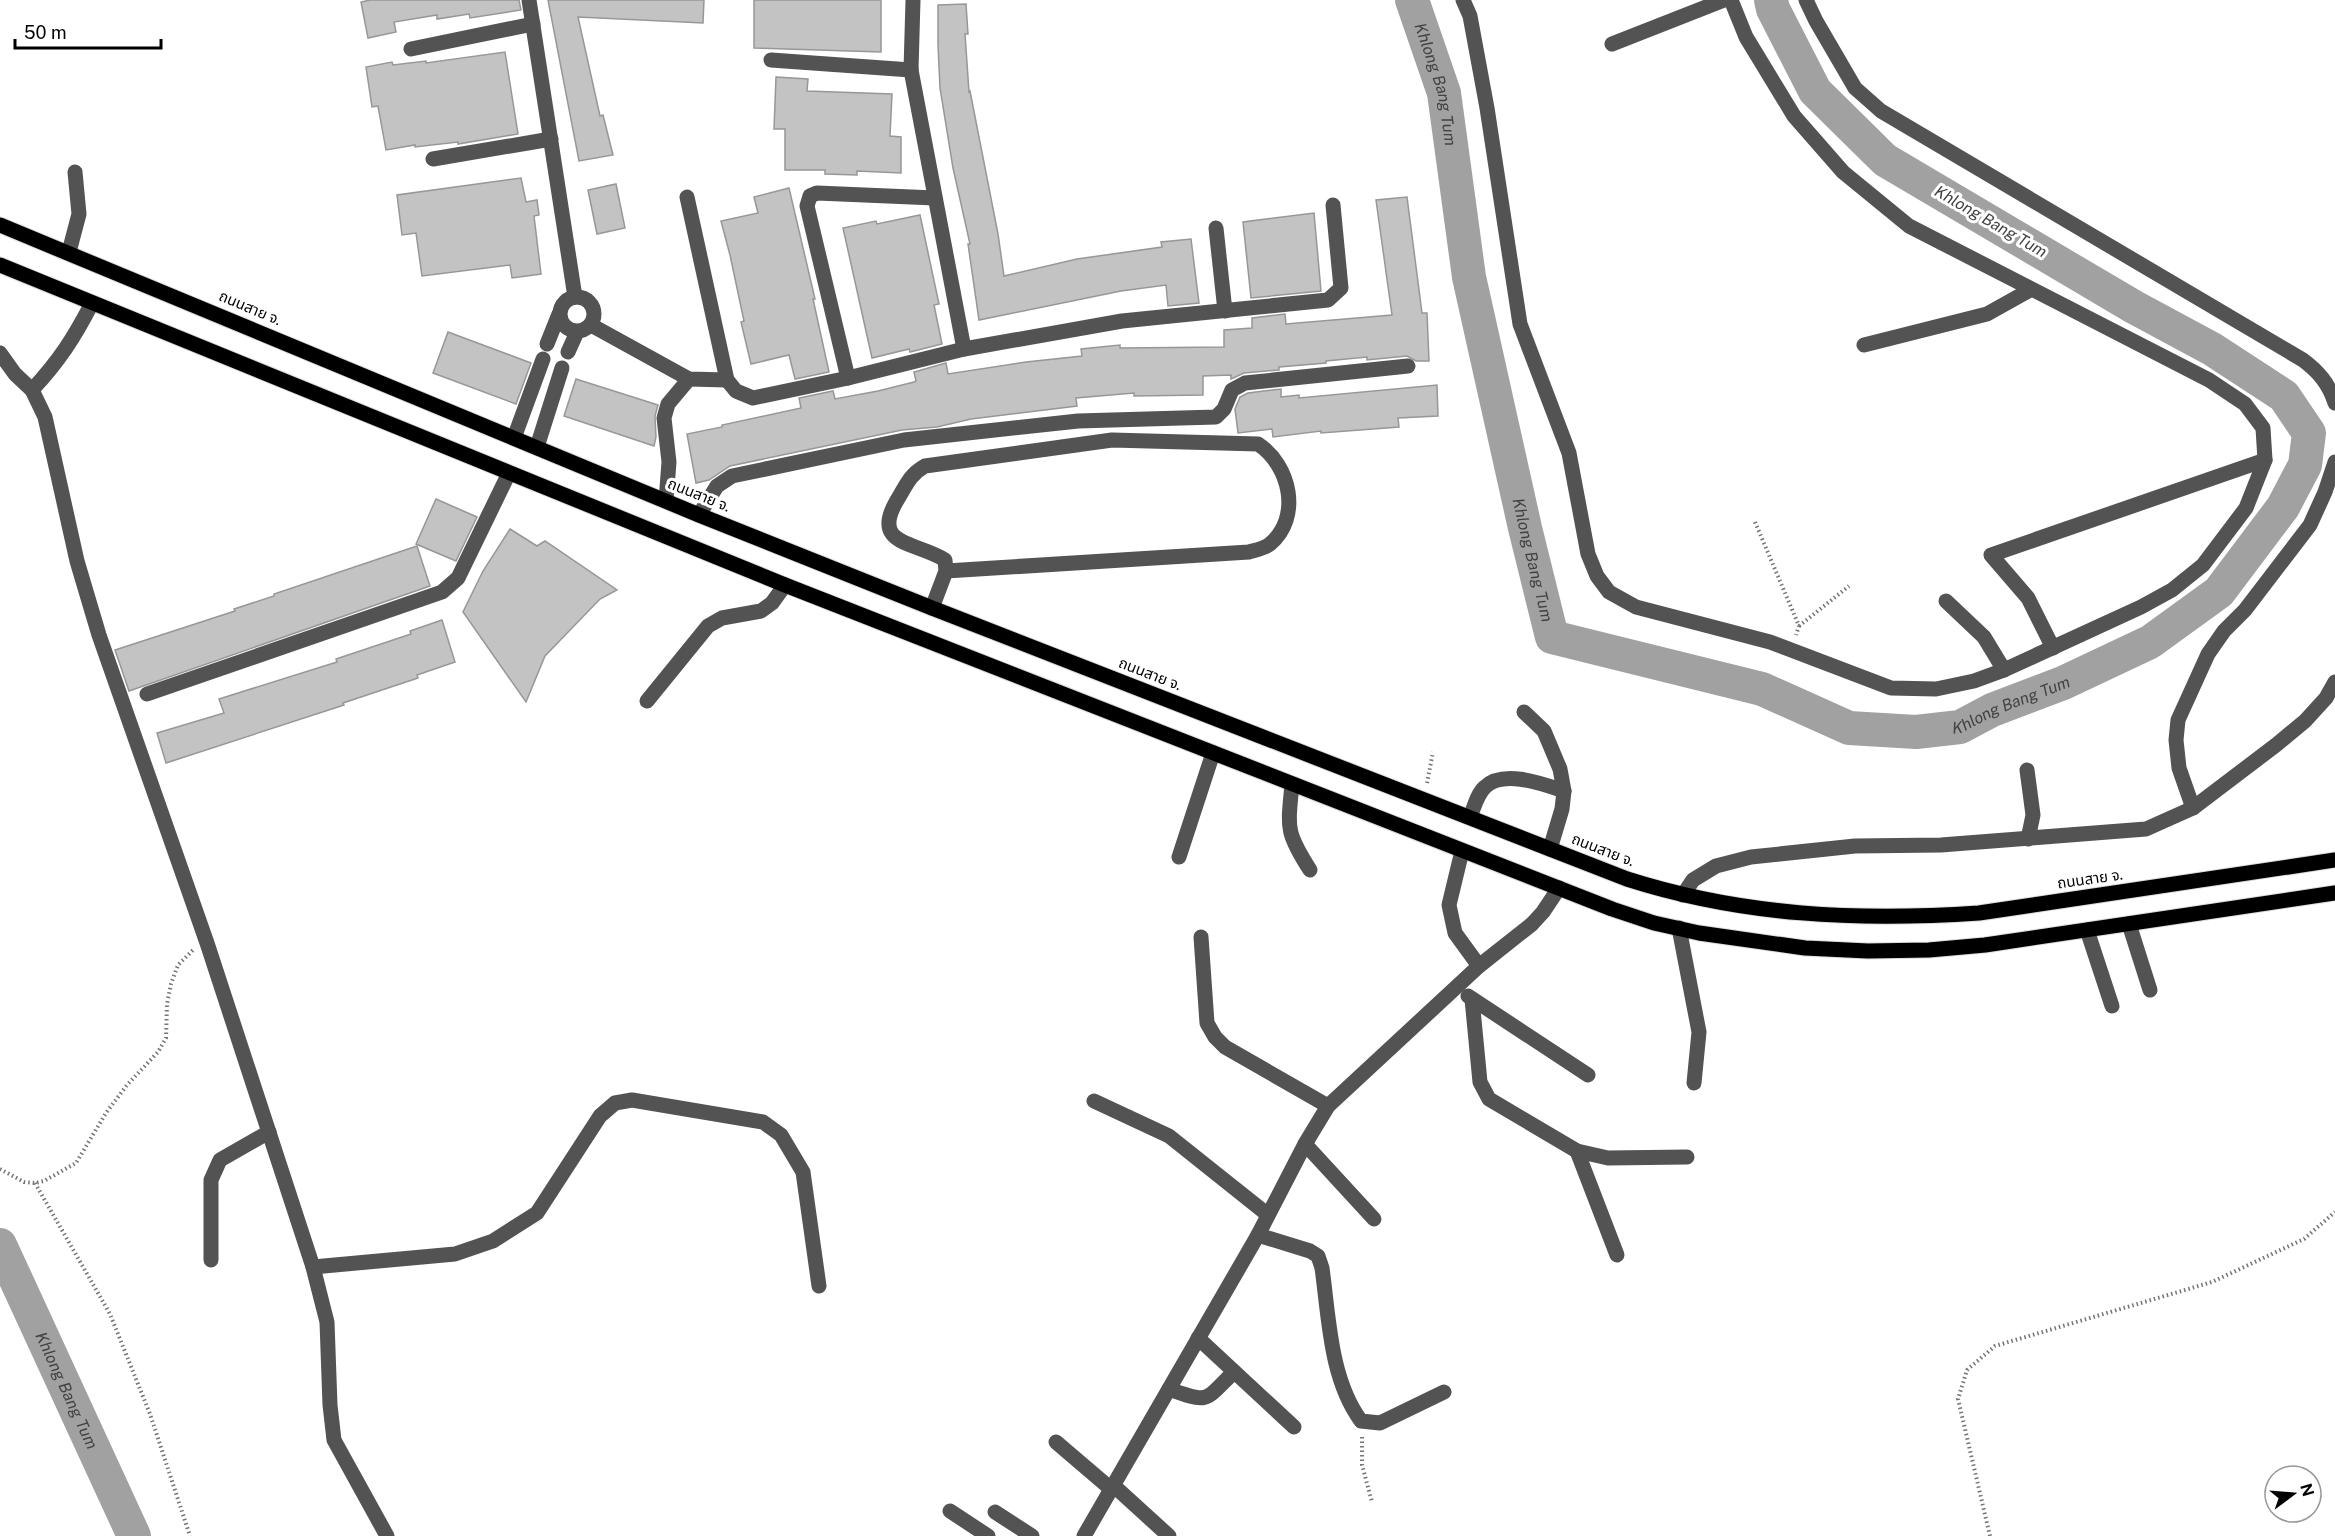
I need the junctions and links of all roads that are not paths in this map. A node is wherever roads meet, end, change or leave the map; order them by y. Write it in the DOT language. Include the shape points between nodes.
graph roads {
  1 [pos="529,0"];
  2 [pos="913,0"];
  3 [pos="1463,0"];
  4 [pos="1724,0"];
  5 [pos="1731,0"];
  6 [pos="1806,0"];
  7 [pos="533,24"];
  8 [pos="1612,44"];
  9 [pos="411,49"];
  10 [pos="771,60"];
  11 [pos="911,70"];
  12 [pos="551,139"];
  13 [pos="433,159"];
  14 [pos="75,172"];
  15 [pos="687,197"];
  16 [pos="935,198"];
  17 [pos="1333,205"];
  18 [pos="0,225"];
  19 [pos="1216,228"];
  20 [pos="69,252"];
  21 [pos="0,265"];
  22 [pos="2030,290"];
  23 [pos="575,297"];
  24 [pos="92,303"];
  25 [pos="1225,311"];
  26 [pos="559,315"];
  27 [pos="584,328"];
  28 [pos="1864,345"];
  29 [pos="964,349"];
  30 [pos="568,352"];
  31 [pos="0,353"];
  32 [pos="1408,366"];
  33 [pos="562,368"];
  34 [pos="848,378"];
  35 [pos="689,379"];
  36 [pos="727,380"];
  37 [pos="32,390"];
  38 [pos="2335,403"];
  39 [pos="514,438"];
  40 [pos="537,447"];
  41 [pos="2265,460"];
  42 [pos="2335,462"];
  43 [pos="509,473"];
  44 [pos="666,501"];
  45 [pos="699,515"];
  46 [pos="946,571"];
  47 [pos="785,585"];
  48 [pos="1946,601"];
  49 [pos="932,608"];
  50 [pos="2053,648"];
  51 [pos="2004,670"];
  52 [pos="2335,682"];
  53 [pos="147,694"];
  54 [pos="647,701"];
  55 [pos="1524,712"];
  56 [pos="1213,753"];
  57 [pos="2027,770"];
  58 [pos="1292,784"];
  59 [pos="1564,791"];
  60 [pos="2193,808"];
  61 [pos="1470,817"];
  62 [pos="2028,839"];
  63 [pos="1550,849"];
  64 [pos="1462,851"];
  65 [pos="1179,857"];
  66 [pos="2335,860"];
  67 [pos="1310,870"];
  68 [pos="1559,888"];
  69 [pos="2335,893"];
  70 [pos="1683,895"];
  71 [pos="2129,924"];
  72 [pos="1679,928"];
  73 [pos="2087,930"];
  74 [pos="1201,937"];
  75 [pos="1479,966"];
  76 [pos="1455,987"];
  77 [pos="2150,990"];
  78 [pos="1472,999"];
  79 [pos="2112,1006"];
  80 [pos="1588,1075"];
  81 [pos="1694,1083"];
  82 [pos="1094,1101"];
  83 [pos="1328,1106"];
  84 [pos="269,1132"];
  85 [pos="1305,1143"];
  86 [pos="1577,1151"];
  87 [pos="1687,1157"];
  88 [pos="1268,1215"];
  89 [pos="1374,1219"];
  90 [pos="1258,1235"];
  91 [pos="1617,1255"];
  92 [pos="211,1260"];
  93 [pos="313,1267"];
  94 [pos="819,1286"];
  95 [pos="1198,1338"];
  96 [pos="1234,1372"];
  97 [pos="1169,1389"];
  98 [pos="1444,1392"];
  99 [pos="1294,1427"];
  100 [pos="1056,1442"];
  101 [pos="1112,1487"];
  102 [pos="950,1511"];
  103 [pos="995,1512"];
  104 [pos="387,1536"];
  105 [pos="988,1536"];
  106 [pos="1032,1536"];
  107 [pos="1084,1536"];
  108 [pos="1169,1536"];
  1 -- 7 [label="street"];
  2 -- 11 [label="street"];
  3 -- 51 [label="street" via="1470,16 1487,108 1520,324 1569,453 1587,554 1609,592 1636,607 1770,642 1891,688 1936,689"];
  4 -- 8 [label="street"];
  5 -- 22 [label="street" via="1746,36 1794,116 1843,172 1909,226"];
  6 -- 38 [label="street" via="1855,88 1881,111 2303,360 2317,371"];
  7 -- 9 [label="street"];
  7 -- 12 [label="street"];
  10 -- 11 [label="street"];
  11 -- 16 [label="street"];
  12 -- 13 [label="street"];
  12 -- 23 [label="street"];
  14 -- 20 [label="street" via="79,214"];
  15 -- 36 [label="street"];
  16 -- 29 [label="street"];
  16 -- 34 [label="street" via="817,193 810,196 807,206"];
  17 -- 25 [label="street" via="1341,288 1333,298"];
  18 -- 20 [label="main road, ถนนสาย จ."];
  19 -- 25 [label="street"];
  20 -- 39 [label="main road, ถนนสาย จ."];
  21 -- 24 [label="main road"];
  22 -- 28 [label="street" via="1986,314"];
  22 -- 41 [label="street" via="2208,380 2245,404 2263,428"];
  23 -- 26 [label="street" via="564,302"];
  23 -- 27 [label="street" via="590,303 594,318"];
  24 -- 37 [label="street" via="73,340"];
  24 -- 43 [label="main road"];
  25 -- 29 [label="street" via="1122,321"];
  26 -- 27 [label="street" via="568,330"];
  26 -- 39 [label="street"];
  27 -- 30 [label="street"];
  27 -- 35 [label="street"];
  29 -- 34 [label="street"];
  31 -- 37 [label="street"];
  32 -- 45 [label="street" via="1245,383 1232,390 1216,417 1078,421 904,440 732,476 717,486"];
  33 -- 40 [label="street"];
  34 -- 36 [label="street" via="753,398 736,391"];
  35 -- 36 [label="street"];
  35 -- 44 [label="street" via="669,404 664,418 669,462"];
  37 -- 84 [label="street" via="45,417 77,561 99,635"];
  39 -- 40 [label="main road, ถนนสาย จ."];
  40 -- 44 [label="main road, ถนนสาย จ."];
  41 -- 50 [label="street" via="2246,508 2203,565 2172,590 2142,607"];
  41 -- 50 [label="street" via="1991,555 2028,598"];
  42 -- 60 [label="street" via="2310,525 2208,654 2178,720 2179,768"];
  43 -- 47 [label="main road"];
  43 -- 53 [label="street" via="458,578 442,592"];
  44 -- 45 [label="main road, ถนนสาย จ."];
  45 -- 49 [label="main road, ถนนสาย จ."];
  46 -- 46 [label="street" via="945,560 893,537 888,527 888,516 913,473 925,465 1112,440 1258,444 1268,451 1290,492 1289,513 1278,535 1268,546 1249,552"];
  46 -- 49 [label="street"];
  47 -- 54 [label="street" via="761,611 722,618 708,626"];
  47 -- 56 [label="main road"];
  48 -- 51 [label="street" via="1984,637"];
  49 -- 61 [label="main road, ถนนสาย จ."];
  50 -- 51 [label="street"];
  52 -- 60 [label="street" via="2305,721"];
  55 -- 59 [label="street" via="1544,731 1560,769"];
  56 -- 58 [label="main road"];
  56 -- 65 [label="street"];
  57 -- 62 [label="street" via="2033,815"];
  58 -- 64 [label="main road"];
  58 -- 67 [label="street" via="1288,825 1292,843"];
  59 -- 61 [label="street" via="1534,780 1490,783 1482,789"];
  59 -- 63 [label="street"];
  60 -- 62 [label="street" via="2146,829"];
  61 -- 63 [label="main road, ถนนสาย จ."];
  62 -- 70 [label="street" via="1855,846 1751,857 1716,866 1693,880"];
  63 -- 70 [label="main road, ถนนสาย จ." via="1627,879"];
  64 -- 68 [label="main road"];
  64 -- 75 [label="street" via="1449,905 1455,933"];
  66 -- 70 [label="main road, ถนนสาย จ." via="1979,913 1928,917 1798,914 1755,910"];
  68 -- 72 [label="main road" via="1612,909"];
  68 -- 75 [label="street" via="1532,924"];
  69 -- 71 [label="main road"];
  71 -- 73 [label="main road"];
  71 -- 77 [label="street"];
  72 -- 73 [label="main road" via="1748,941 1868,951 1985,945"];
  72 -- 81 [label="street" via="1699,1032"];
  73 -- 79 [label="street"];
  74 -- 83 [label="street" via="1207,1023 1215,1037 1225,1047"];
  75 -- 76 [label="street"];
  76 -- 78 [label="street"];
  76 -- 83 [label="street"];
  78 -- 80 [label="street"];
  78 -- 86 [label="street" via="1480,1082 1489,1099"];
  82 -- 88 [label="street" via="1169,1136"];
  83 -- 85 [label="street"];
  84 -- 92 [label="street" via="220,1160 212,1180"];
  84 -- 93 [label="street"];
  85 -- 88 [label="street"];
  85 -- 89 [label="street"];
  86 -- 87 [label="street" via="1608,1158"];
  86 -- 91 [label="street"];
  88 -- 90 [label="street"];
  90 -- 95 [label="street"];
  90 -- 98 [label="street" via="1317,1256 1336,1361 1351,1407 1361,1421 1380,1423"];
  93 -- 94 [label="street" via="455,1254 493,1241 537,1213 600,1116 615,1103 632,1100 763,1122 781,1135 803,1172"];
  93 -- 104 [label="street" via="327,1322 334,1440"];
  95 -- 96 [label="street"];
  95 -- 97 [label="street"];
  96 -- 97 [label="street" via="1209,1396 1198,1400"];
  96 -- 99 [label="street"];
  97 -- 101 [label="street"];
  100 -- 101 [label="street"];
  101 -- 107 [label="street"];
  101 -- 108 [label="street"];
  102 -- 105 [label="street"];
  103 -- 106 [label="street"];
}
